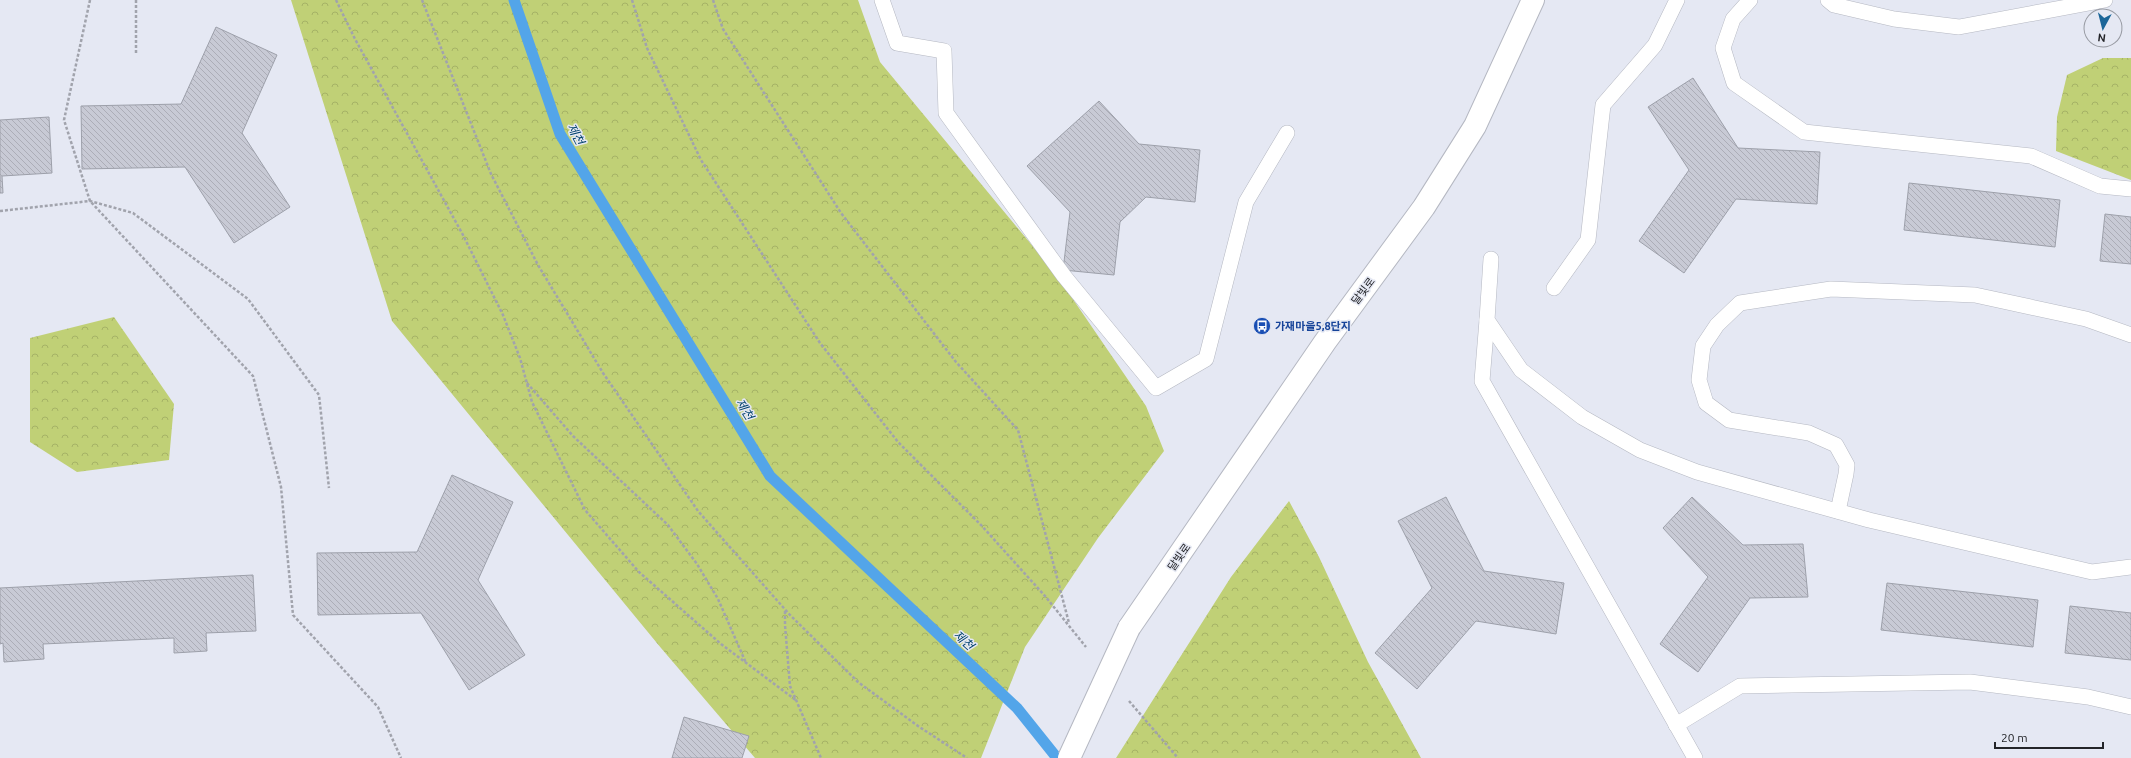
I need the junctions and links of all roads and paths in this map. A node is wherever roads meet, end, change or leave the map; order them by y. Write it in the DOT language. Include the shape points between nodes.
graph roads {
  1 [pos="90,0"];
  2 [pos="136,0"];
  3 [pos="336,0"];
  4 [pos="422,0"];
  5 [pos="632,0"];
  6 [pos="712,0"];
  7 [pos="882,0"];
  8 [pos="1533,0"];
  9 [pos="1677,0"];
  10 [pos="1750,0"];
  11 [pos="1828,0"];
  12 [pos="2105,0"];
  13 [pos="136,54"];
  14 [pos="1286,133"];
  15 [pos="2131,189"];
  16 [pos="90,201"];
  17 [pos="0,211"];
  18 [pos="1491,259"];
  19 [pos="1554,288"];
  20 [pos="1487,320"];
  21 [pos="2131,335"];
  22 [pos="526,382"];
  23 [pos="329,488"];
  24 [pos="1838,511"];
  25 [pos="2131,567"];
  26 [pos="786,611"];
  27 [pos="1070,626"];
  28 [pos="1088,650"];
  29 [pos="746,663"];
  30 [pos="1126,699"];
  31 [pos="797,701"];
  32 [pos="2131,707"];
  33 [pos="1676,725"];
  34 [pos="401,758"];
  35 [pos="821,758"];
  36 [pos="967,758"];
  37 [pos="1069,758"];
  38 [pos="1178,758"];
  39 [pos="1695,758"];
  1 -- 16 [label="path" via="64,120"];
  2 -- 13 [label="path"];
  3 -- 22 [label="path" via="354,39 463,235 500,309 520,358"];
  4 -- 26 [label="path" via="491,174 538,265 603,373 698,511"];
  5 -- 27 [label="path" via="647,48 701,160 820,343 898,442 981,524"];
  6 -- 27 [label="path" via="723,29 841,213 956,362 1018,430"];
  7 -- 14 [label="lane" via="897,43 944,52 946,113 1064,276 1156,388 1206,359 1246,202"];
  8 -- 37 [label="street, 달빛로, bridge" via="1475,126 1424,207 1325,342 1129,628"];
  9 -- 19 [label="lane" via="1655,45 1603,105 1588,240"];
  10 -- 15 [label="lane" via="1733,19 1723,48 1734,83 1804,132 2031,156 2100,186"];
  11 -- 12 [label="lane" via="1834,5 1894,19 1959,27"];
  16 -- 17 [label="path"];
  16 -- 23 [label="path" via="133,213 248,299 319,395"];
  16 -- 34 [label="path" via="253,376 281,487 293,615 378,707"];
  18 -- 20 [label="lane"];
  20 -- 24 [label="lane" via="1521,370 1582,417 1640,450 1698,472"];
  20 -- 33 [label="lane" via="1482,381"];
  21 -- 24 [label="lane" via="2086,319 1975,296 1831,289 1740,303 1716,325 1703,346 1699,380 1706,403 1729,420 1809,433 1836,445 1846,465"];
  22 -- 29 [label="path" via="573,436 668,525 697,564 718,599"];
  22 -- 29 [label="path" via="532,402 586,510 639,572"];
  24 -- 25 [label="lane" via="2092,572"];
  26 -- 31 [label="path" via="790,686"];
  26 -- 36 [label="path" via="858,682"];
  27 -- 28 [label="path"];
  29 -- 31 [label="path"];
  30 -- 38 [label="path"];
  31 -- 35 [label="path"];
  32 -- 33 [label="lane" via="2088,697 1970,682 1740,686"];
  33 -- 39 [label="lane"];
}
